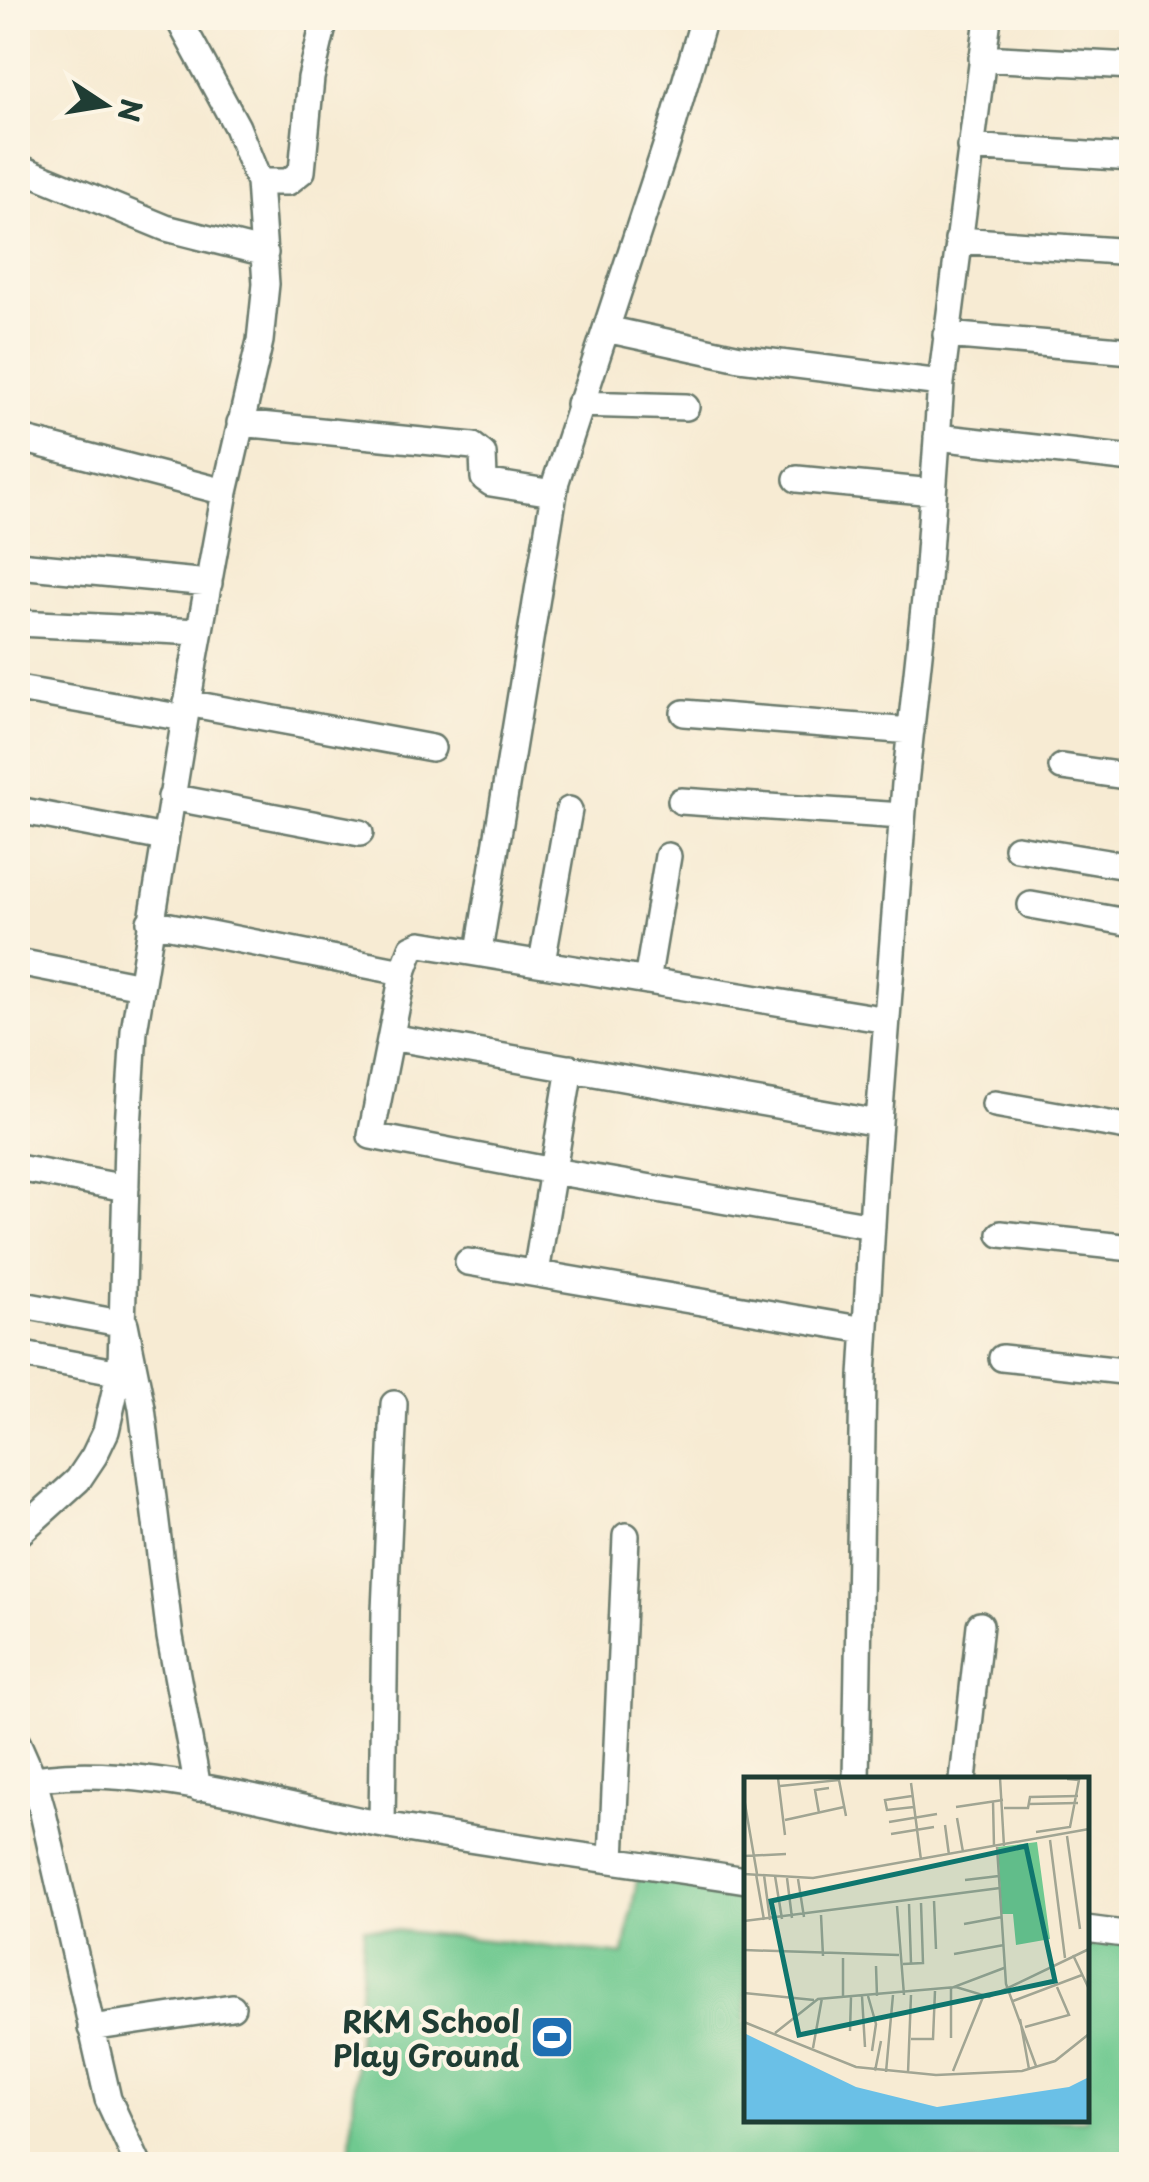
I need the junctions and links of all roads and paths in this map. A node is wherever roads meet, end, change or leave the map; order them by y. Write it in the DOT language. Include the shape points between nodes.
graph roads {
  1 [pos="178,18"];
  2 [pos="325,18"];
  3 [pos="704,18"];
  4 [pos="988,18"];
  5 [pos="982,58"];
  6 [pos="1132,66"];
  7 [pos="970,147"];
  8 [pos="1132,158"];
  9 [pos="18,167"];
  10 [pos="259,182"];
  11 [pos="958,240"];
  12 [pos="1132,252"];
  13 [pos="264,253"];
  14 [pos="606,328"];
  15 [pos="946,335"];
  16 [pos="1132,351"];
  17 [pos="941,383"];
  18 [pos="579,404"];
  19 [pos="686,407"];
  20 [pos="240,423"];
  21 [pos="937,436"];
  22 [pos="18,438"];
  23 [pos="1132,459"];
  24 [pos="797,479"];
  25 [pos="225,492"];
  26 [pos="933,492"];
  27 [pos="553,493"];
  28 [pos="18,565"];
  29 [pos="208,582"];
  30 [pos="18,623"];
  31 [pos="200,632"];
  32 [pos="18,689"];
  33 [pos="186,711"];
  34 [pos="684,714"];
  35 [pos="911,731"];
  36 [pos="432,748"];
  37 [pos="1062,767"];
  38 [pos="1132,777"];
  39 [pos="171,797"];
  40 [pos="681,801"];
  41 [pos="18,810"];
  42 [pos="569,810"];
  43 [pos="902,816"];
  44 [pos="360,833"];
  45 [pos="164,838"];
  46 [pos="1018,848"];
  47 [pos="668,856"];
  48 [pos="1132,866"];
  49 [pos="1031,905"];
  50 [pos="150,922"];
  51 [pos="1132,923"];
  52 [pos="479,951"];
  53 [pos="18,962"];
  54 [pos="542,962"];
  55 [pos="404,969"];
  56 [pos="647,982"];
  57 [pos="141,986"];
  58 [pos="887,1020"];
  59 [pos="391,1037"];
  60 [pos="570,1068"];
  61 [pos="994,1104"];
  62 [pos="878,1123"];
  63 [pos="1132,1128"];
  64 [pos="18,1168"];
  65 [pos="553,1172"];
  66 [pos="126,1188"];
  67 [pos="872,1226"];
  68 [pos="1001,1234"];
  69 [pos="1132,1248"];
  70 [pos="468,1262"];
  71 [pos="536,1273"];
  72 [pos="18,1304"];
  73 [pos="125,1324"];
  74 [pos="865,1330"];
  75 [pos="18,1354"];
  76 [pos="1002,1358"];
  77 [pos="1132,1372"];
  78 [pos="120,1374"];
  79 [pos="394,1404"];
  80 [pos="18,1534"];
  81 [pos="626,1536"];
  82 [pos="980,1624"];
  83 [pos="18,1744"];
  84 [pos="856,1777"];
  85 [pos="963,1777"];
  86 [pos="25,1780"];
  87 [pos="198,1788"];
  88 [pos="382,1824"];
  89 [pos="612,1860"];
  90 [pos="744,1880"];
  91 [pos="1089,1928"];
  92 [pos="1132,1935"];
  93 [pos="232,2008"];
  94 [pos="91,2028"];
  95 [pos="138,2164"];
  1 -- 10 [label="street" via="237,126"];
  2 -- 10 [label="street" via="302,171 288,182"];
  3 -- 14 [label="street"];
  4 -- 5 [label="street"];
  5 -- 6 [label="street"];
  5 -- 7 [label="street"];
  7 -- 8 [label="street"];
  7 -- 11 [label="street"];
  9 -- 13 [label="street" via="166,228"];
  10 -- 13 [label="street"];
  11 -- 12 [label="street"];
  11 -- 15 [label="street"];
  13 -- 20 [label="street" via="260,341"];
  14 -- 17 [label="street" via="740,358"];
  14 -- 18 [label="street"];
  15 -- 16 [label="street"];
  15 -- 17 [label="street"];
  17 -- 21 [label="street"];
  18 -- 19 [label="street"];
  18 -- 27 [label="street"];
  20 -- 25 [label="street"];
  20 -- 27 [label="street" via="473,446 491,483"];
  21 -- 23 [label="street"];
  21 -- 26 [label="street"];
  22 -- 25 [label="street"];
  24 -- 26 [label="street"];
  25 -- 29 [label="street"];
  26 -- 35 [label="street"];
  27 -- 52 [label="street"];
  28 -- 29 [label="street"];
  29 -- 31 [label="street"];
  30 -- 31 [label="street"];
  31 -- 33 [label="street"];
  32 -- 33 [label="street"];
  33 -- 36 [label="street"];
  33 -- 39 [label="street"];
  34 -- 35 [label="street"];
  35 -- 43 [label="street"];
  37 -- 38 [label="street"];
  39 -- 44 [label="street"];
  39 -- 45 [label="street"];
  40 -- 43 [label="street"];
  41 -- 45 [label="street"];
  42 -- 54 [label="street"];
  43 -- 58 [label="street"];
  45 -- 50 [label="street"];
  46 -- 48 [label="street"];
  47 -- 56 [label="street"];
  49 -- 51 [label="street"];
  50 -- 55 [label="street"];
  50 -- 57 [label="street"];
  52 -- 54 [label="street"];
  52 -- 55 [label="street" via="416,944"];
  53 -- 57 [label="street"];
  54 -- 56 [label="street"];
  55 -- 59 [label="street"];
  56 -- 58 [label="street"];
  57 -- 66 [label="street"];
  58 -- 62 [label="street"];
  59 -- 60 [label="street"];
  59 -- 65 [label="street" via="371,1136"];
  60 -- 62 [label="street"];
  60 -- 65 [label="street"];
  61 -- 63 [label="street"];
  62 -- 67 [label="street"];
  64 -- 66 [label="street"];
  65 -- 67 [label="street"];
  65 -- 71 [label="street"];
  66 -- 73 [label="street"];
  67 -- 74 [label="street"];
  68 -- 69 [label="street"];
  70 -- 71 [label="street"];
  71 -- 74 [label="street"];
  72 -- 73 [label="street"];
  73 -- 78 [label="street"];
  73 -- 87 [label="street"];
  74 -- 84 [label="street"];
  75 -- 78 [label="street"];
  76 -- 77 [label="street"];
  78 -- 80 [label="street" via="94,1456 78,1480"];
  79 -- 88 [label="street"];
  81 -- 89 [label="street"];
  82 -- 85 [label="street"];
  83 -- 86 [label="street"];
  86 -- 87 [label="street" via="58,1774"];
  86 -- 94 [label="street" via="69,1920"];
  87 -- 88 [label="street"];
  88 -- 89 [label="street"];
  89 -- 90 [label="street"];
  91 -- 92 [label="street"];
  93 -- 94 [label="street"];
  94 -- 95 [label="street" via="108,2099"];
}
